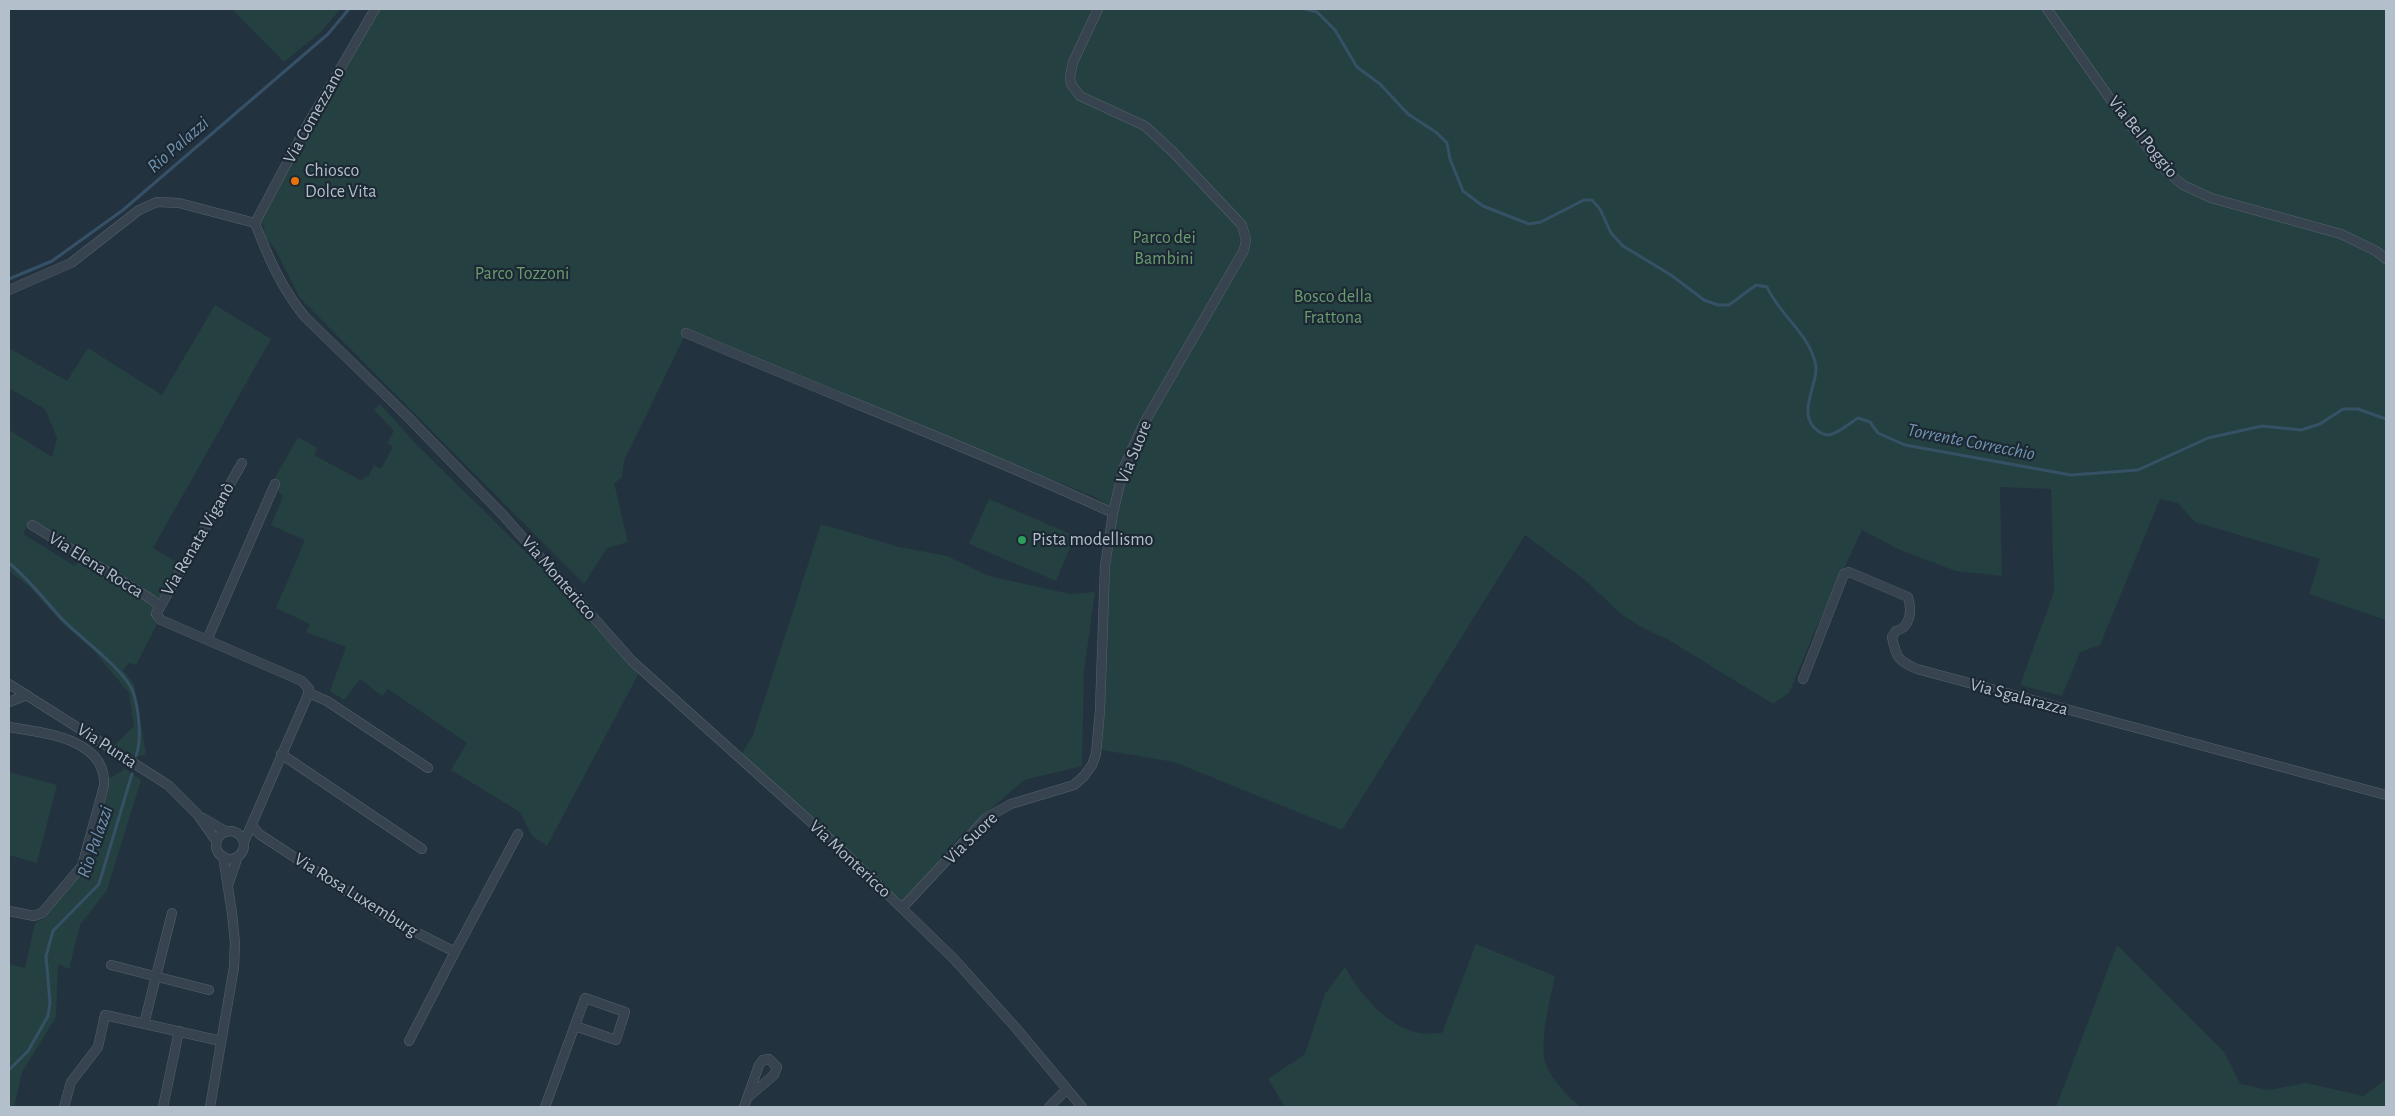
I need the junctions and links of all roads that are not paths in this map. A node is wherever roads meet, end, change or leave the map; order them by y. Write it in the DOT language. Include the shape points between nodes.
graph roads {
  1 [pos="375,9"];
  2 [pos="1098,9"];
  3 [pos="2047,9"];
  4 [pos="255,223"];
  5 [pos="2386,259"];
  6 [pos="9,290"];
  7 [pos="686,333"];
  8 [pos="242,463"];
  9 [pos="275,484"];
  10 [pos="1113,513"];
  11 [pos="32,525"];
  12 [pos="159,606"];
  13 [pos="206,640"];
  14 [pos="1803,678"];
  15 [pos="9,684"];
  16 [pos="309,693"];
  17 [pos="27,695"];
  18 [pos="9,702"];
  19 [pos="9,728"];
  20 [pos="282,754"];
  21 [pos="428,768"];
  22 [pos="2386,796"];
  23 [pos="198,815"];
  24 [pos="252,825"];
  25 [pos="227,832"];
  26 [pos="237,833"];
  27 [pos="259,834"];
  28 [pos="518,834"];
  29 [pos="217,842"];
  30 [pos="244,844"];
  31 [pos="422,849"];
  32 [pos="223,856"];
  33 [pos="238,856"];
  34 [pos="228,885"];
  35 [pos="902,908"];
  36 [pos="9,911"];
  37 [pos="172,913"];
  38 [pos="455,952"];
  39 [pos="111,965"];
  40 [pos="156,977"];
  41 [pos="209,990"];
  42 [pos="144,1024"];
  43 [pos="575,1026"];
  44 [pos="179,1031"];
  45 [pos="221,1041"];
  46 [pos="408,1041"];
  47 [pos="1067,1089"];
  48 [pos="64,1107"];
  49 [pos="163,1107"];
  50 [pos="210,1107"];
  51 [pos="546,1107"];
  52 [pos="1049,1107"];
  53 [pos="1082,1107"];
  1 -- 4 [label="street, Via Comezzano"];
  2 -- 10 [label="street, Via Suore" via="1073,62 1071,84 1080,96 1145,126 1235,216 1242,224 1246,240 1239,262 1133,444"];
  3 -- 5 [label="street, Via Bel Poggio" via="2164,169 2183,185 2212,198 2341,234"];
  4 -- 6 [label="street" via="179,203 157,202 139,210 71,263"];
  4 -- 35 [label="street, Via Montericco" via="278,278 305,316 502,514 632,661"];
  7 -- 10 [label="street" via="896,418"];
  8 -- 12 [label="street, Via Renata Viganò"];
  9 -- 13 [label="street"];
  10 -- 35 [label="street, Via Suore" via="1103,598 1098,743 1092,765 1074,785 1011,804 986,818"];
  11 -- 12 [label="street, Via Elena Rocca"];
  12 -- 13 [label="street, Via Renata Viganò" via="157,616 161,620"];
  13 -- 16 [label="street" via="302,681"];
  14 -- 22 [label="street, Via Sgalarazza" via="1844,574 1850,572 1908,597 1908,622 1892,637 1901,662 1917,669"];
  15 -- 17 [label="street, Via Punta"];
  16 -- 20 [label="street"];
  16 -- 21 [label="street" via="327,701"];
  17 -- 18 [label="street"];
  17 -- 23 [label="street, Via Punta" via="168,785"];
  19 -- 36 [label="street" via="65,738 84,748 105,776 85,860 78,872 42,914 34,916"];
  20 -- 24 [label="street"];
  20 -- 31 [label="street"];
  23 -- 25 [label="street, Via Punta"];
  23 -- 29 [label="street, Via Punta"];
  24 -- 26 [label="street"];
  24 -- 27 [label="street, Via Rosa Luxemburg"];
  24 -- 30 [label="street"];
  25 -- 26 [label="street, Via Punta"];
  25 -- 29 [label="street"];
  26 -- 30 [label="street"];
  27 -- 30 [label="street"];
  27 -- 38 [label="street, Via Rosa Luxemburg" via="386,917"];
  28 -- 38 [label="street"];
  29 -- 32 [label="street, Via Punta"];
  30 -- 33 [label="street, Via Punta"];
  32 -- 33 [label="street" via="230,859"];
  32 -- 34 [label="street, Via Punta"];
  33 -- 34 [label="street, Via Punta"];
  34 -- 45 [label="street, Via Punta" via="235,943 234,967"];
  35 -- 47 [label="street, Via Montericco" via="954,959"];
  37 -- 40 [label="street"];
  38 -- 46 [label="street"];
  39 -- 40 [label="street"];
  40 -- 41 [label="street"];
  40 -- 42 [label="street"];
  42 -- 44 [label="street"];
  42 -- 48 [label="street" via="105,1015 98,1047 72,1082"];
  43 -- 43 [label="street" via="616,1040 625,1012 585,998"];
  43 -- 51 [label="street"];
  44 -- 45 [label="street"];
  44 -- 49 [label="street"];
  45 -- 50 [label="street, Via Punta"];
  47 -- 52 [label="street"];
  47 -- 53 [label="street, Via Montericco"];
}
